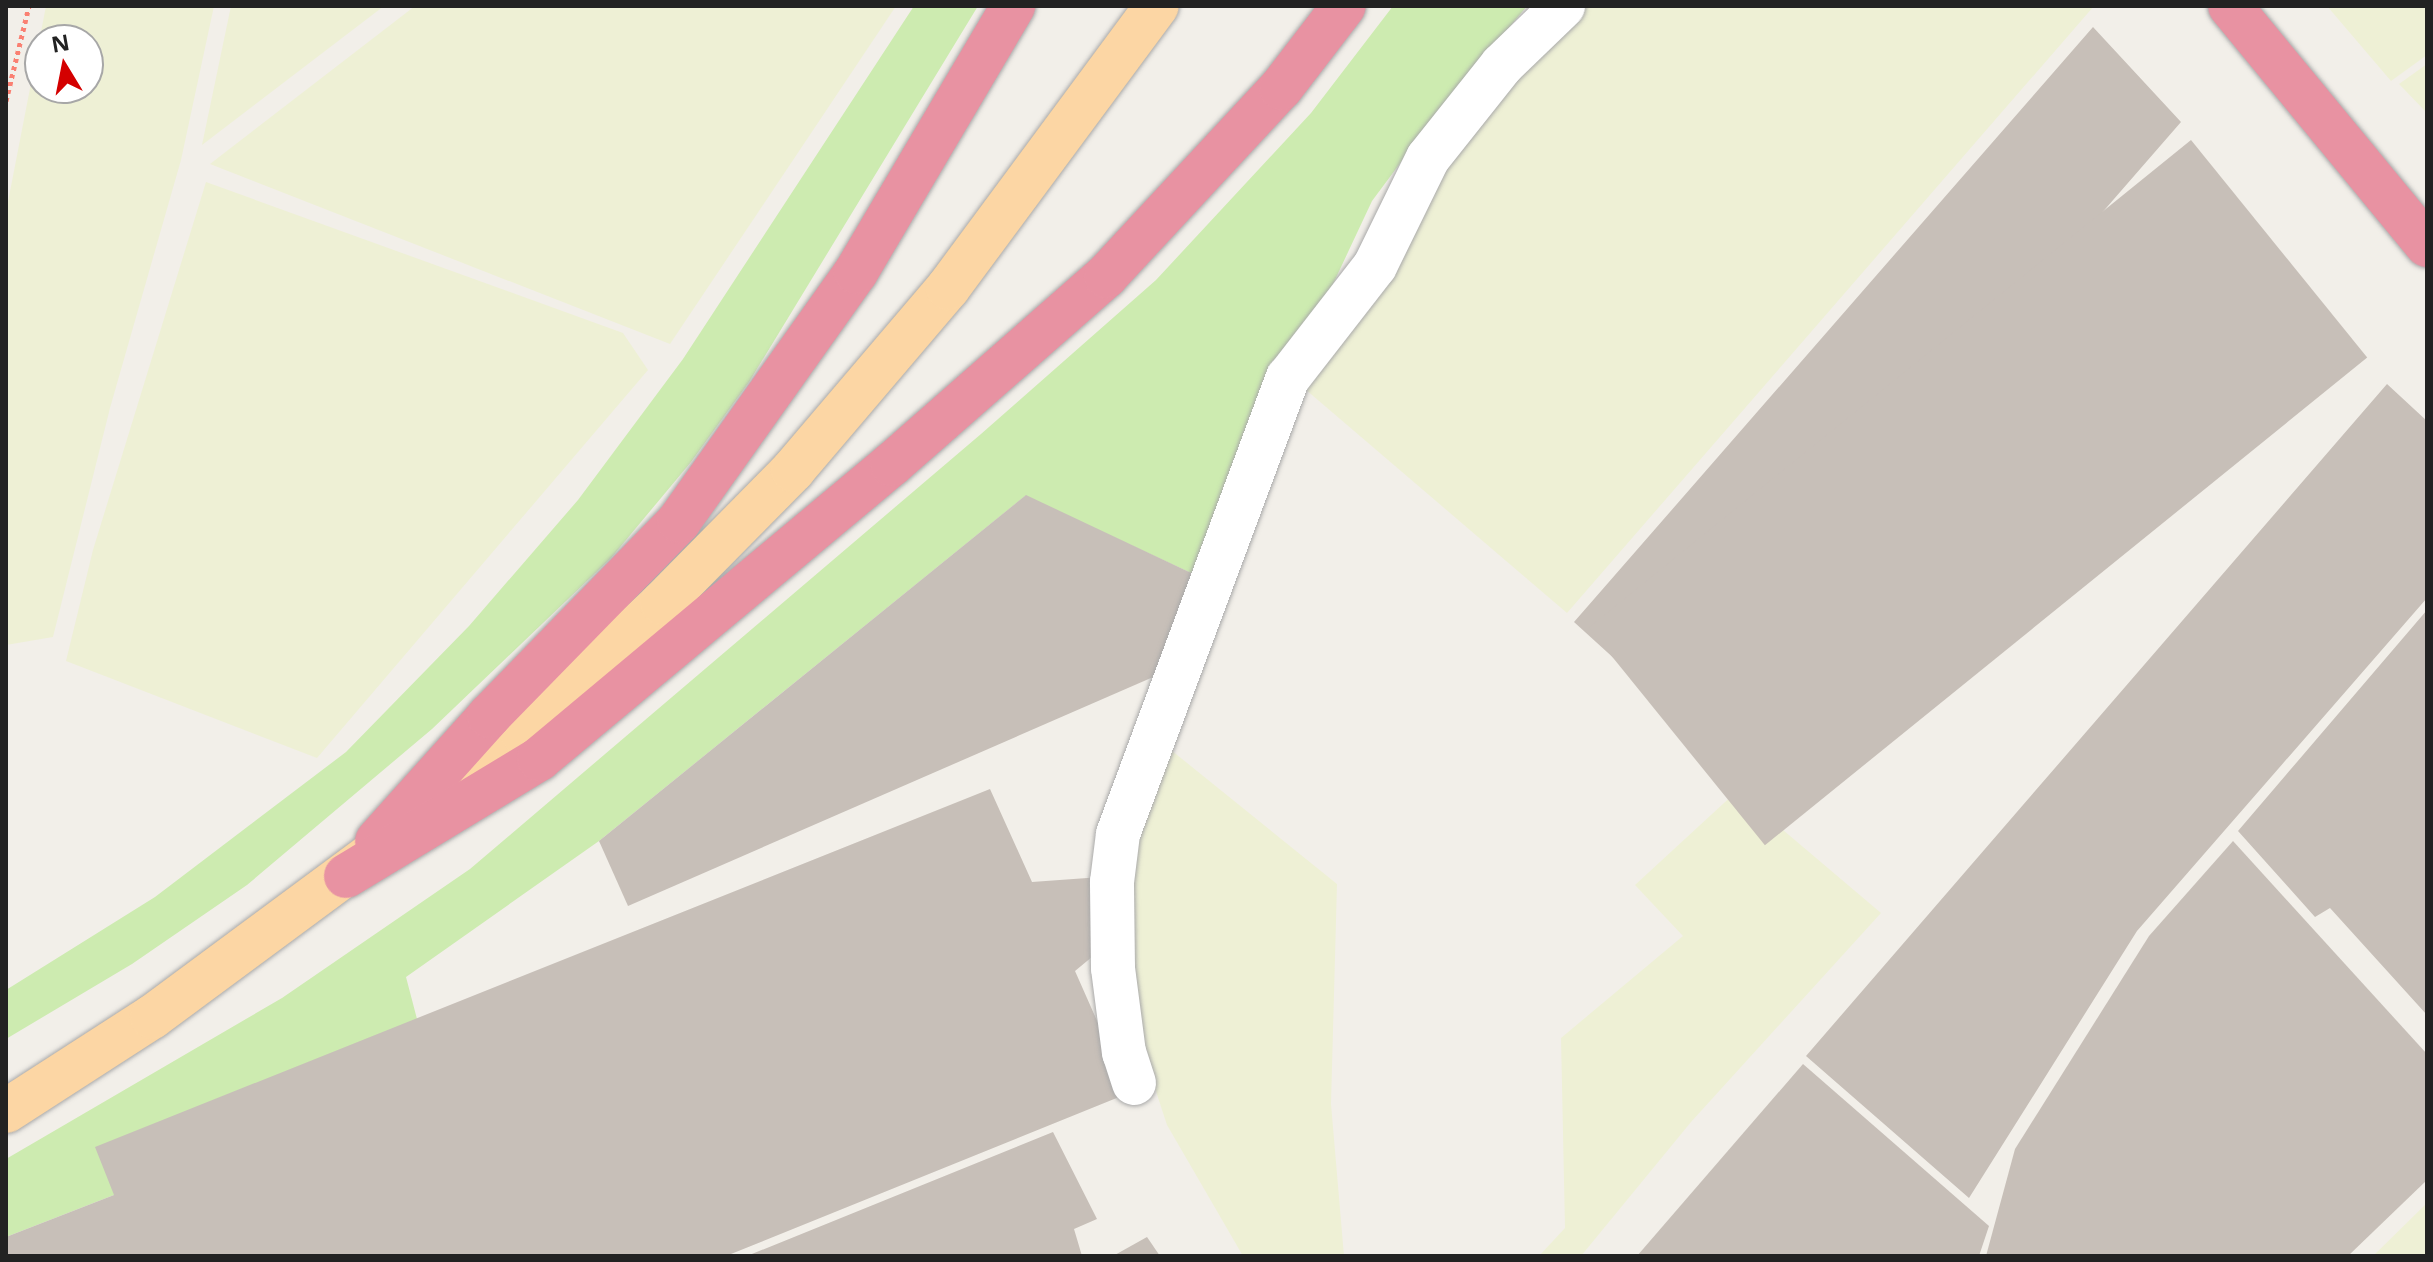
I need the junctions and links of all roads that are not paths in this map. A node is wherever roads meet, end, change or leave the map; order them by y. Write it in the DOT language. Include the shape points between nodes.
graph roads {
  1 [pos="1013,6"];
  2 [pos="1157,6"];
  3 [pos="1344,6"];
  4 [pos="1563,6"];
  5 [pos="2230,6"];
  6 [pos="2427,245"];
  7 [pos="346,876"];
  8 [pos="1134,1083"];
  9 [pos="6,1111"];
  1 -- 7 [label="highway" via="856,272 679,521 489,716"];
  2 -- 7 [label="main road" via="948,288 793,470 523,734"];
  3 -- 7 [label="highway" via="1281,88 1106,276 892,464 539,759"];
  4 -- 8 [label="lane" via="1502,65 1428,158 1375,266 1288,378 1118,834 1112,882 1113,968 1124,1053"];
  5 -- 6 [label="highway"];
  7 -- 9 [label="main road" via="152,1017"];
}
